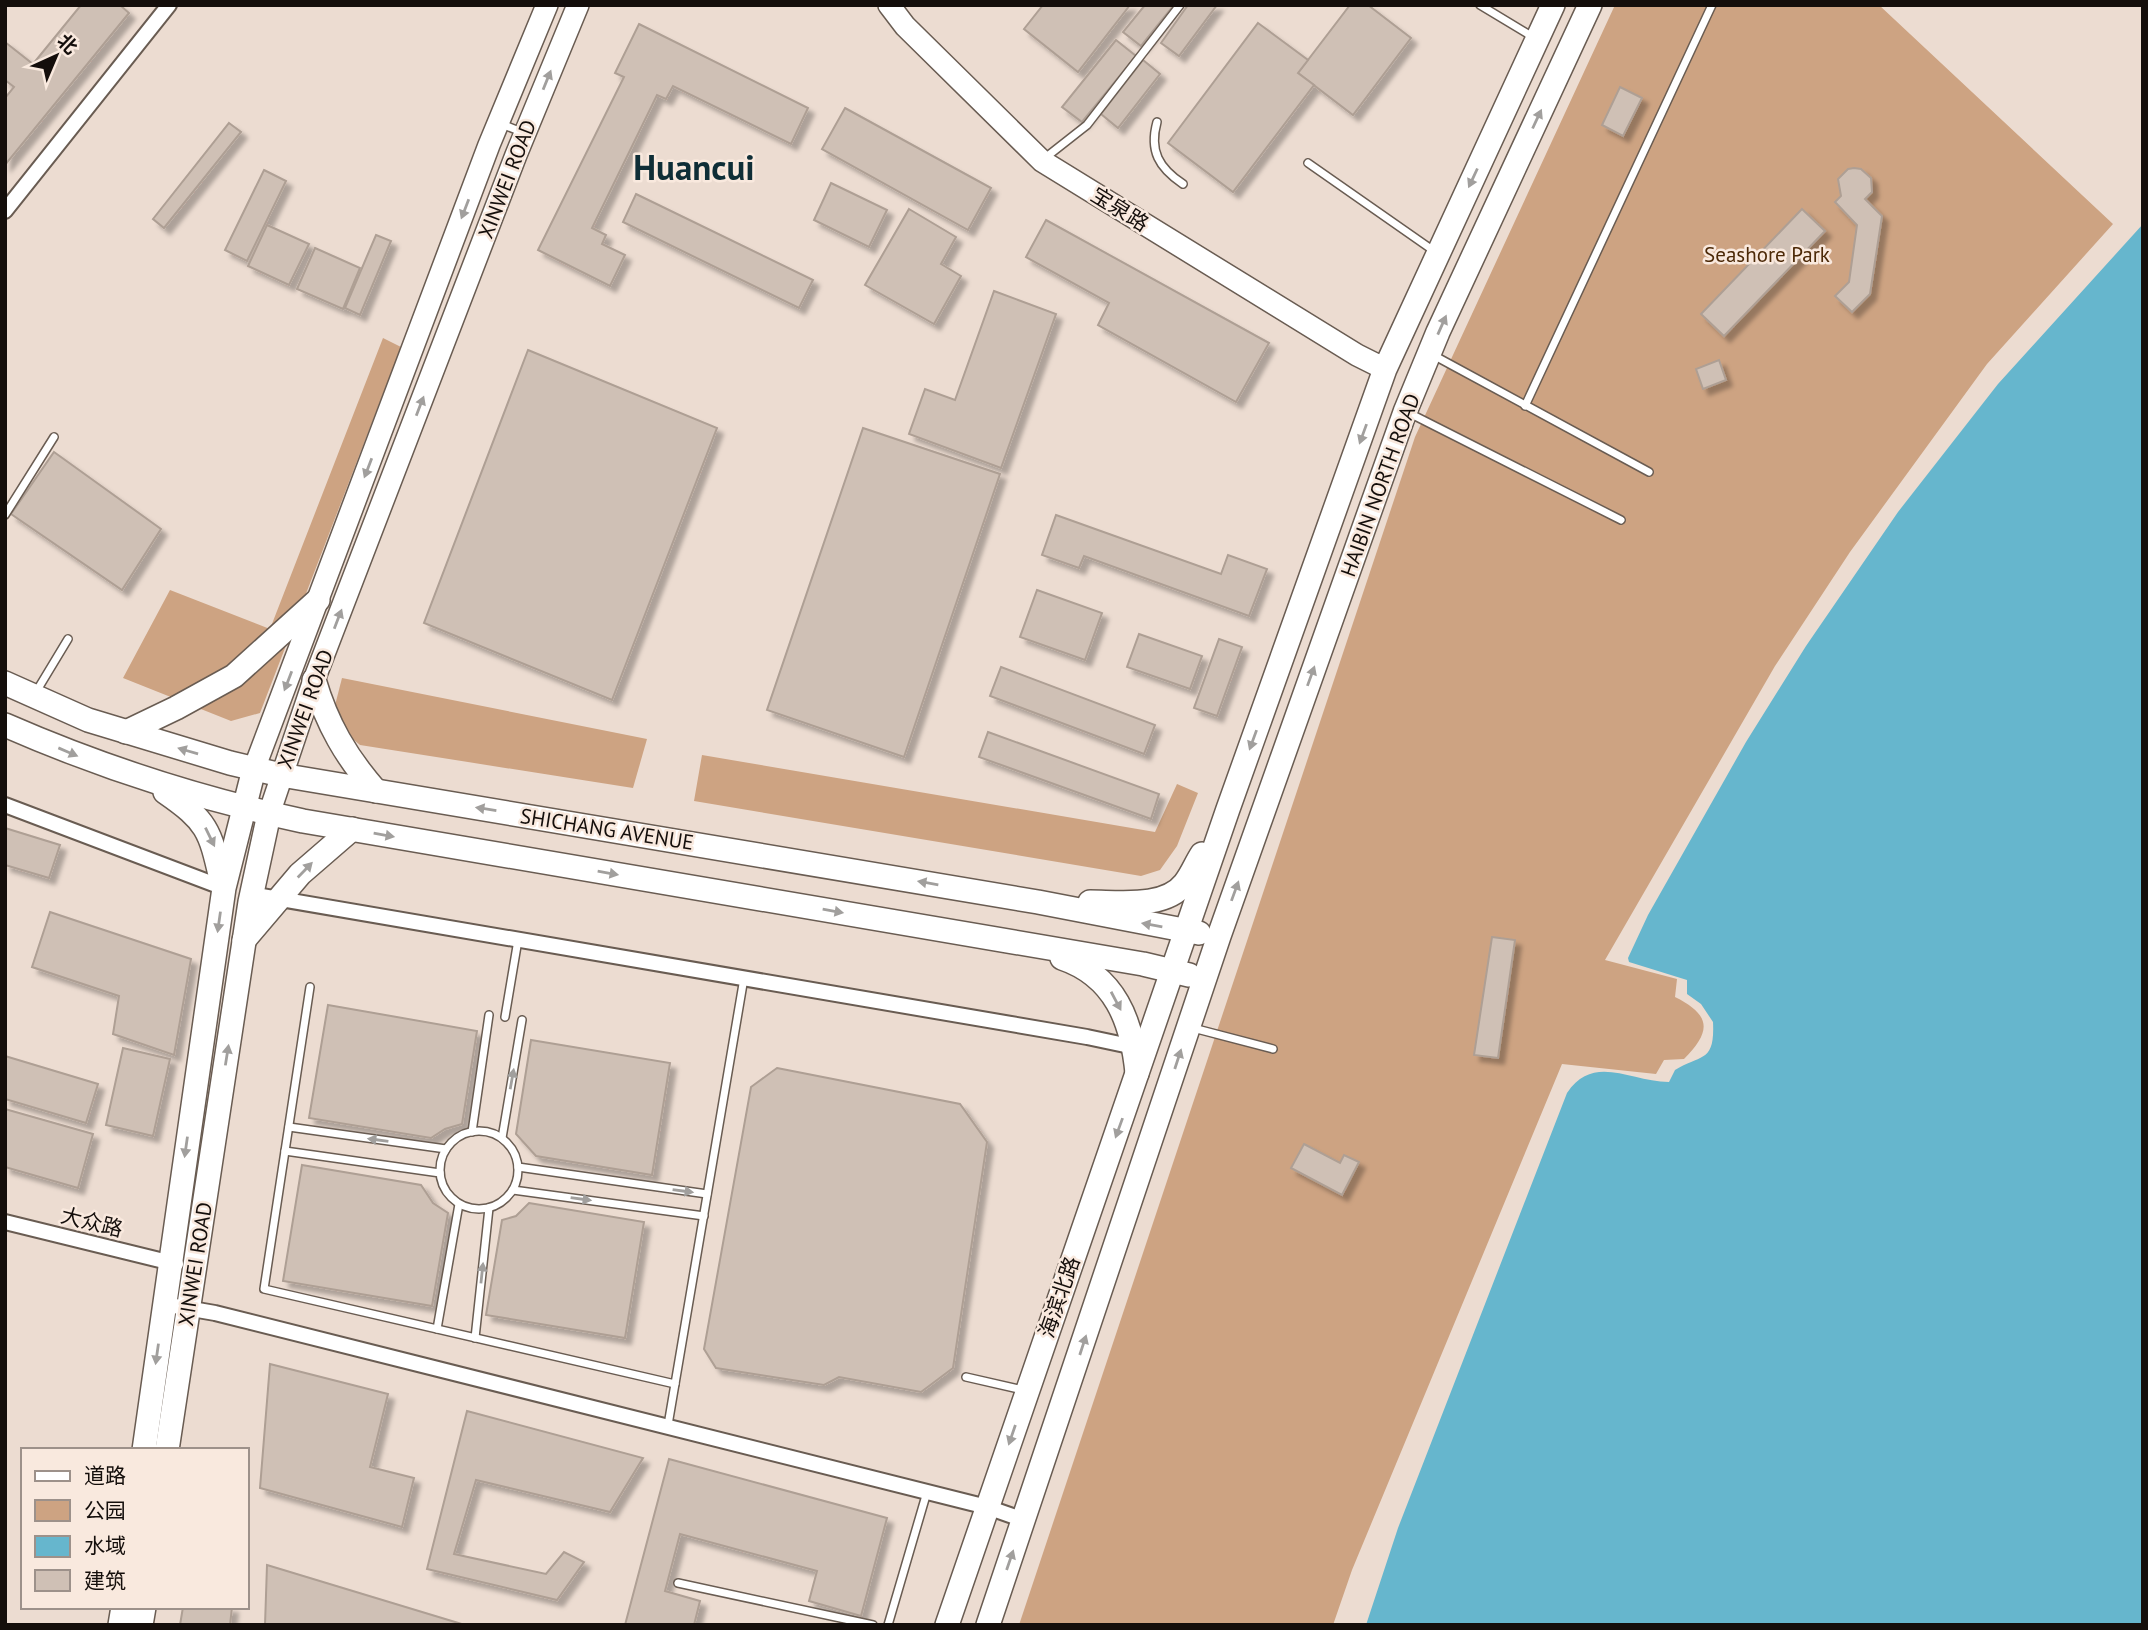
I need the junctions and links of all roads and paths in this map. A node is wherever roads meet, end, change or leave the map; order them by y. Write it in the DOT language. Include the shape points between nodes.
graph roads {
  1 [pos="169,5"];
  2 [pos="547,5"];
  3 [pos="578,5"];
  4 [pos="889,5"];
  5 [pos="1180,5"];
  6 [pos="1479,5"];
  7 [pos="1553,5"];
  8 [pos="1590,5"];
  9 [pos="1712,5"];
  10 [pos="1537,40"];
  11 [pos="1157,122"];
  12 [pos="498,123"];
  13 [pos="525,133"];
  14 [pos="1042,161"];
  15 [pos="1308,163"];
  16 [pos="1183,184"];
  17 [pos="7,205"];
  18 [pos="1438,254"];
  19 [pos="1430,353"];
  20 [pos="1385,369"];
  21 [pos="1525,406"];
  22 [pos="1405,412"];
  23 [pos="54,438"];
  24 [pos="1649,472"];
  25 [pos="5,514"];
  26 [pos="1620,520"];
  27 [pos="318,600"];
  28 [pos="68,639"];
  29 [pos="314,680"];
  30 [pos="5,683"];
  31 [pos="34,696"];
  32 [pos="5,724"];
  33 [pos="125,732"];
  34 [pos="254,769"];
  35 [pos="281,775"];
  36 [pos="142,776"];
  37 [pos="376,791"];
  38 [pos="5,806"];
  39 [pos="243,807"];
  40 [pos="1228,809"];
  41 [pos="269,814"];
  42 [pos="352,829"];
  43 [pos="224,888"];
  44 [pos="251,894"];
  45 [pos="279,899"];
  46 [pos="1038,902"];
  47 [pos="1186,930"];
  48 [pos="1219,936"];
  49 [pos="518,939"];
  50 [pos="244,940"];
  51 [pos="1020,943"];
  52 [pos="1174,971"];
  53 [pos="744,978"];
  54 [pos="1206,979"];
  55 [pos="310,987"];
  56 [pos="489,1015"];
  57 [pos="505,1017"];
  58 [pos="522,1020"];
  59 [pos="1189,1027"];
  60 [pos="1141,1049"];
  61 [pos="1273,1049"];
  62 [pos="289,1126"];
  63 [pos="472,1132"];
  64 [pos="502,1138"];
  65 [pos="446,1149"];
  66 [pos="285,1151"];
  67 [pos="518,1167"];
  68 [pos="440,1173"];
  69 [pos="513,1190"];
  70 [pos="707,1194"];
  71 [pos="459,1204"];
  72 [pos="489,1208"];
  73 [pos="704,1216"];
  74 [pos="5,1222"];
  75 [pos="169,1262"];
  76 [pos="194,1268"];
  77 [pos="163,1304"];
  78 [pos="188,1308"];
  79 [pos="437,1329"];
  80 [pos="475,1338"];
  81 [pos="966,1377"];
  82 [pos="676,1384"];
  83 [pos="1027,1391"];
  84 [pos="668,1425"];
  85 [pos="144,1448"];
  86 [pos="167,1448"];
  87 [pos="927,1491"];
  88 [pos="987,1507"];
  89 [pos="1024,1520"];
  90 [pos="678,1583"];
  91 [pos="873,1625"];
  92 [pos="888,1625"];
  93 [pos="947,1625"];
  94 [pos="988,1625"];
  1 -- 17 [label="street"];
  2 -- 12 [label="main road, XINWEI ROAD"];
  13 -- 3 [label="main road, XINWEI ROAD, one-way"];
  4 -- 14 [label="main road, 宝泉路"];
  5 -- 14 [label="lane" via="1087,125"];
  6 -- 10 [label="lane"];
  7 -- 10 [label="main road, HAIBIN NORTH ROAD"];
  19 -- 8 [label="main road, HAIBIN NORTH ROAD, one-way"];
  9 -- 21 [label="lane"];
  10 -- 18 [label="main road, HAIBIN NORTH ROAD, one-way"];
  11 -- 16 [label="lane" via="1155,157 1167,174"];
  12 -- 13 [label="lane"];
  12 -- 27 [label="main road, XINWEI ROAD, one-way"];
  29 -- 13 [label="main road, XINWEI ROAD, one-way"];
  14 -- 20 [label="main road, 宝泉路"];
  15 -- 18 [label="lane"];
  18 -- 20 [label="main road, HAIBIN NORTH ROAD"];
  19 -- 21 [label="lane"];
  19 -- 22 [label="main road, HAIBIN NORTH ROAD"];
  20 -- 40 [label="main road, HAIBIN NORTH ROAD, one-way"];
  21 -- 24 [label="lane"];
  22 -- 26 [label="lane"];
  48 -- 22 [label="main road, HAIBIN NORTH ROAD, one-way"];
  23 -- 25 [label="lane"];
  27 -- 33 [label="main road" via="234,676"];
  27 -- 34 [label="main road, XINWEI ROAD, one-way"];
  28 -- 31 [label="lane"];
  29 -- 35 [label="main road, XINWEI ROAD"];
  29 -- 37 [label="main road" via="338,742"];
  30 -- 31 [label="main road, SHICHANG AVENUE"];
  31 -- 33 [label="main road, SHICHANG AVENUE"];
  32 -- 36 [label="main road, SHICHANG AVENUE, one-way" via="76,756"];
  34 -- 33 [label="main road, SHICHANG AVENUE, one-way"];
  34 -- 35 [label="main road, SHICHANG AVENUE"];
  34 -- 39 [label="main road, XINWEI ROAD"];
  35 -- 37 [label="main road, SHICHANG AVENUE"];
  35 -- 41 [label="main road, XINWEI ROAD"];
  36 -- 39 [label="main road, SHICHANG AVENUE"];
  36 -- 43 [label="main road, one-way" via="196,814 208,830"];
  46 -- 37 [label="main road, SHICHANG AVENUE, one-way"];
  38 -- 43 [label="street"];
  39 -- 41 [label="main road, SHICHANG AVENUE"];
  39 -- 43 [label="main road, XINWEI ROAD"];
  40 -- 46 [label="main road" via="1184,885 1166,897 1139,902"];
  40 -- 47 [label="main road, HAIBIN NORTH ROAD"];
  41 -- 42 [label="main road, SHICHANG AVENUE"];
  41 -- 44 [label="main road, XINWEI ROAD"];
  45 -- 42 [label="main road, one-way" via="316,858"];
  42 -- 51 [label="main road, SHICHANG AVENUE, one-way"];
  43 -- 75 [label="main road, XINWEI ROAD, one-way"];
  44 -- 45 [label="street"];
  44 -- 50 [label="main road, XINWEI ROAD"];
  45 -- 49 [label="street"];
  45 -- 50 [label="main road"];
  47 -- 46 [label="main road, SHICHANG AVENUE, one-way"];
  47 -- 48 [label="main road, SHICHANG AVENUE"];
  47 -- 52 [label="main road, HAIBIN NORTH ROAD"];
  48 -- 54 [label="main road, HAIBIN NORTH ROAD"];
  49 -- 53 [label="street"];
  49 -- 57 [label="lane"];
  76 -- 50 [label="main road, XINWEI ROAD, one-way"];
  51 -- 52 [label="main road, SHICHANG AVENUE"];
  51 -- 60 [label="main road, one-way" via="1074,962 1106,983"];
  52 -- 54 [label="main road, SHICHANG AVENUE"];
  52 -- 60 [label="main road"];
  53 -- 60 [label="street"];
  53 -- 70 [label="lane"];
  54 -- 59 [label="main road, 海滨北路"];
  55 -- 62 [label="lane"];
  56 -- 63 [label="lane"];
  64 -- 58 [label="lane, one-way"];
  59 -- 61 [label="lane"];
  89 -- 59 [label="main road, 海滨北路, one-way"];
  60 -- 83 [label="main road, 海滨北路, one-way" via="1137,1079"];
  65 -- 62 [label="lane, one-way"];
  62 -- 66 [label="lane"];
  63 -- 64 [label="lane"];
  63 -- 65 [label="lane"];
  64 -- 67 [label="lane" via="512,1148"];
  65 -- 68 [label="lane"];
  66 -- 68 [label="lane"];
  66 -- 79 [label="lane" via="264,1289"];
  67 -- 69 [label="lane"];
  67 -- 70 [label="lane, one-way"];
  68 -- 71 [label="lane" via="449,1196"];
  69 -- 72 [label="lane"];
  69 -- 73 [label="lane, one-way"];
  70 -- 73 [label="lane"];
  71 -- 72 [label="lane" via="470,1209"];
  71 -- 79 [label="lane"];
  80 -- 72 [label="lane, one-way"];
  73 -- 82 [label="lane"];
  74 -- 75 [label="street, 大众路"];
  75 -- 76 [label="street, 大众路"];
  75 -- 77 [label="main road, XINWEI ROAD"];
  76 -- 78 [label="main road, XINWEI ROAD"];
  77 -- 78 [label="street"];
  77 -- 85 [label="main road, XINWEI ROAD, one-way"];
  78 -- 84 [label="street"];
  78 -- 86 [label="main road, XINWEI ROAD"];
  79 -- 80 [label="lane"];
  80 -- 82 [label="lane"];
  81 -- 83 [label="lane"];
  82 -- 84 [label="lane"];
  83 -- 88 [label="main road, 海滨北路, one-way"];
  84 -- 87 [label="street"];
  87 -- 88 [label="street"];
  87 -- 92 [label="lane"];
  88 -- 89 [label="street"];
  88 -- 93 [label="main road, 海滨北路"];
  94 -- 89 [label="main road, 海滨北路, one-way"];
  90 -- 91 [label="lane"];
}
